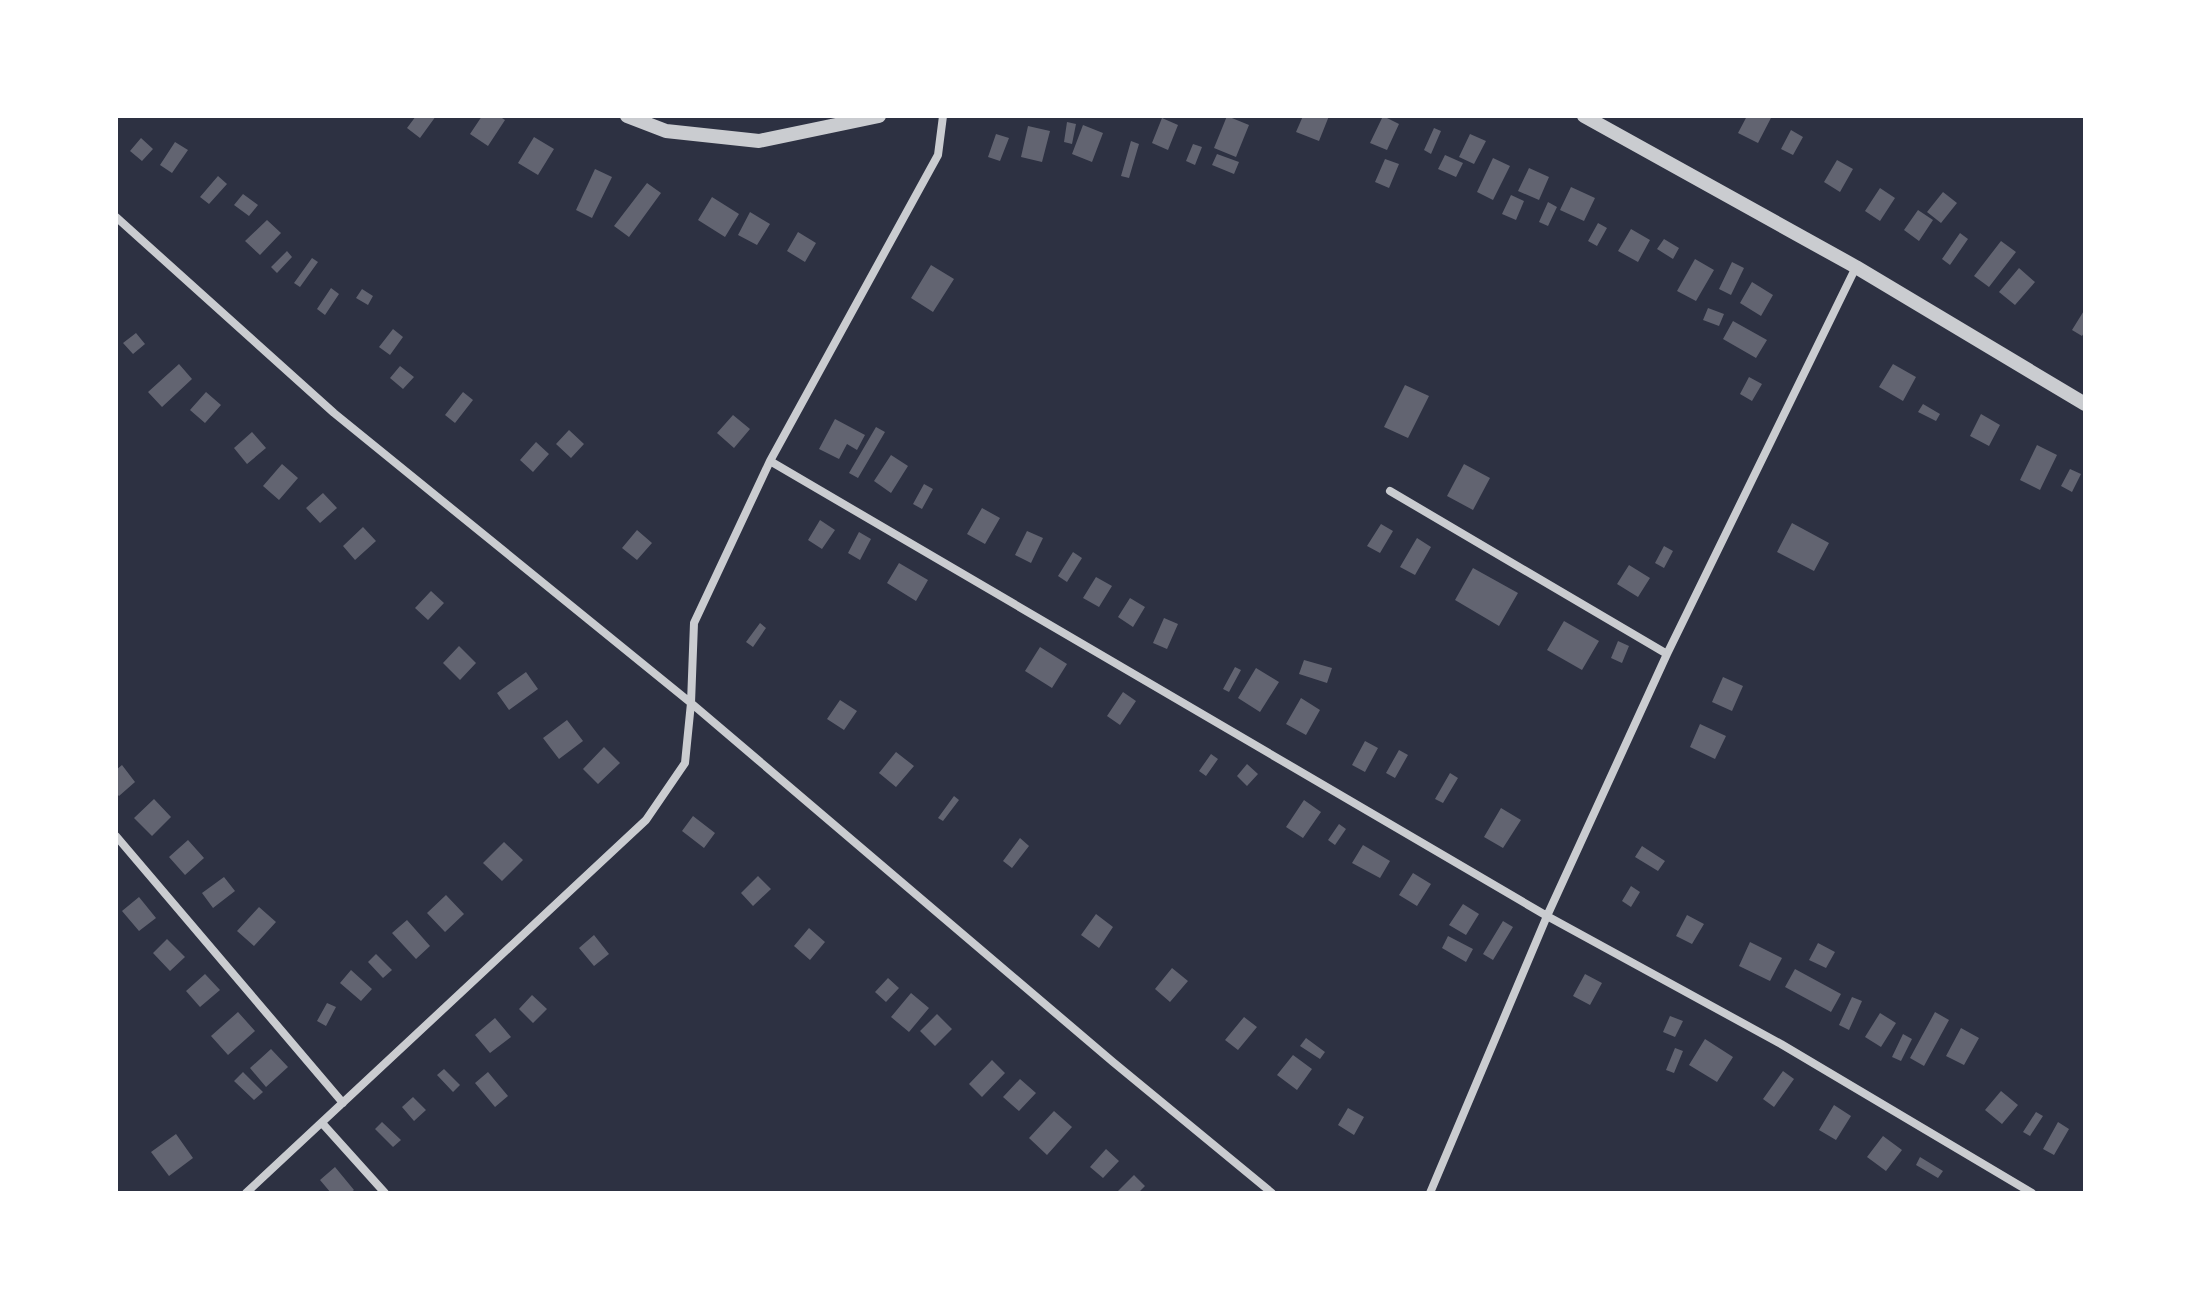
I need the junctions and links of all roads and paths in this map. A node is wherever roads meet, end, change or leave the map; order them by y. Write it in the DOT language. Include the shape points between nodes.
graph roads {
  1 [pos="627,116"];
  2 [pos="879,116"];
  3 [pos="943,116"];
  4 [pos="1584,116"];
  5 [pos="116,217"];
  6 [pos="1856,267"];
  7 [pos="2085,404"];
  8 [pos="770,461"];
  9 [pos="1390,491"];
  10 [pos="1667,654"];
  11 [pos="691,703"];
  12 [pos="116,836"];
  13 [pos="1547,916"];
  14 [pos="343,1103"];
  15 [pos="322,1123"];
  16 [pos="246,1193"];
  17 [pos="385,1193"];
  18 [pos="1272,1193"];
  19 [pos="1430,1193"];
  20 [pos="2032,1193"];
  1 -- 2 [label="street" via="666,131 759,141"];
  3 -- 8 [label="street" via="938,155"];
  4 -- 6 [label="street"];
  5 -- 11 [label="street" via="334,413"];
  6 -- 7 [label="street"];
  6 -- 10 [label="street"];
  8 -- 11 [label="street" via="694,623"];
  8 -- 13 [label="street"];
  9 -- 10 [label="street"];
  10 -- 13 [label="street"];
  11 -- 14 [label="street" via="685,763 646,820"];
  11 -- 18 [label="street"];
  12 -- 14 [label="street"];
  13 -- 19 [label="street"];
  13 -- 20 [label="street" via="1781,1044"];
  14 -- 15 [label="street"];
  15 -- 16 [label="street"];
  15 -- 17 [label="street"];
}
